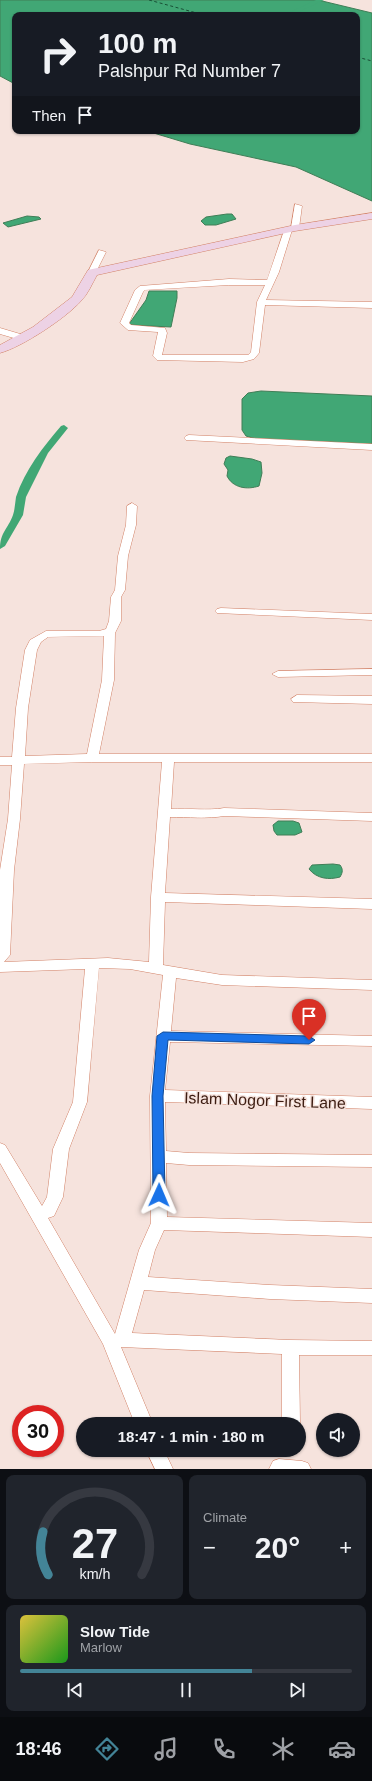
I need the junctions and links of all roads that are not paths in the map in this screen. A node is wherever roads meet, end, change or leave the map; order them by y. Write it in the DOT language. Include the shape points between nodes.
graph roads {
  1 [pos="298,206"];
  2 [pos="372,216"];
  3 [pos="291,229"];
  4 [pos="102,252"];
  5 [pos="92,272"];
  6 [pos="269,283"];
  7 [pos="261,302"];
  8 [pos="372,304"];
  9 [pos="0,331"];
  10 [pos="24,338"];
  11 [pos="0,349"];
  12 [pos="189,438"];
  13 [pos="372,447"];
  14 [pos="132,506"];
  15 [pos="221,611"];
  16 [pos="372,617"];
  17 [pos="109,633"];
  18 [pos="372,672"];
  19 [pos="278,674"];
  20 [pos="297,699"];
  21 [pos="372,700"];
  22 [pos="92,758"];
  23 [pos="168,758"];
  24 [pos="372,758"];
  25 [pos="0,761"];
  26 [pos="19,761"];
  27 [pos="166,813"];
  28 [pos="372,817"];
  29 [pos="158,897"];
  30 [pos="372,904"];
  31 [pos="0,958"];
  32 [pos="92,964"];
  33 [pos="0,967"];
  34 [pos="163,970"];
  35 [pos="372,985"];
  36 [pos="163,1036"];
  37 [pos="372,1042"];
  38 [pos="157,1096"];
  39 [pos="372,1103"];
  40 [pos="0,1149"];
  41 [pos="158,1156"];
  42 [pos="372,1161"];
  43 [pos="38,1216"];
  44 [pos="159,1223"];
  45 [pos="372,1230"];
  46 [pos="139,1283"];
  47 [pos="372,1296"];
  48 [pos="116,1340"];
  49 [pos="290,1347"];
  50 [pos="372,1348"];
  51 [pos="142,1417"];
  52 [pos="291,1417"];
  53 [pos="158,1457"];
  54 [pos="164,1469"];
  55 [pos="278,1469"];
  56 [pos="302,1469"];
  1 -- 3 [label="street"];
  2 -- 3 [label="main road"];
  3 -- 5 [label="main road"];
  3 -- 6 [label="street"];
  4 -- 5 [label="street"];
  5 -- 10 [label="main road" via="76,300"];
  6 -- 7 [label="street"];
  6 -- 7 [label="street" via="229,282 142,288 124,323 128,327 162,330 157,356 160,358 243,359 255,353"];
  7 -- 8 [label="street"];
  9 -- 10 [label="street"];
  10 -- 11 [label="main road"];
  12 -- 13 [label="street"];
  14 -- 17 [label="street" via="120,590 116,597 115,621"];
  15 -- 16 [label="street"];
  17 -- 22 [label="street" via="105,697"];
  17 -- 26 [label="street" via="46,634 36,640 31,650 22,708"];
  18 -- 19 [label="street"];
  20 -- 21 [label="street"];
  22 -- 23 [label="street"];
  22 -- 26 [label="street"];
  23 -- 24 [label="street"];
  23 -- 27 [label="street"];
  25 -- 26 [label="street"];
  26 -- 31 [label="street" via="7,870 3,955"];
  27 -- 28 [label="street" via="224,812"];
  27 -- 29 [label="street"];
  29 -- 30 [label="street"];
  29 -- 34 [label="street"];
  32 -- 33 [label="street"];
  32 -- 34 [label="street"];
  32 -- 43 [label="street" via="80,1102 61,1149 55,1197 48,1211"];
  34 -- 35 [label="street" via="222,980"];
  34 -- 36 [label="street"];
  36 -- 37 [label="street"];
  36 -- 38 [label="street"];
  38 -- 39 [label="street, Islam Nogor First Lane"];
  38 -- 41 [label="street"];
  40 -- 43 [label="street"];
  41 -- 42 [label="street" via="189,1159"];
  41 -- 44 [label="street"];
  43 -- 48 [label="street"];
  44 -- 45 [label="street"];
  44 -- 46 [label="street" via="147,1250"];
  46 -- 47 [label="street"];
  46 -- 48 [label="street"];
  48 -- 49 [label="street"];
  48 -- 51 [label="street"];
  49 -- 50 [label="street"];
  49 -- 52 [label="street"];
  53 -- 54 [label="street"];
  55 -- 56 [label="street"];
}
